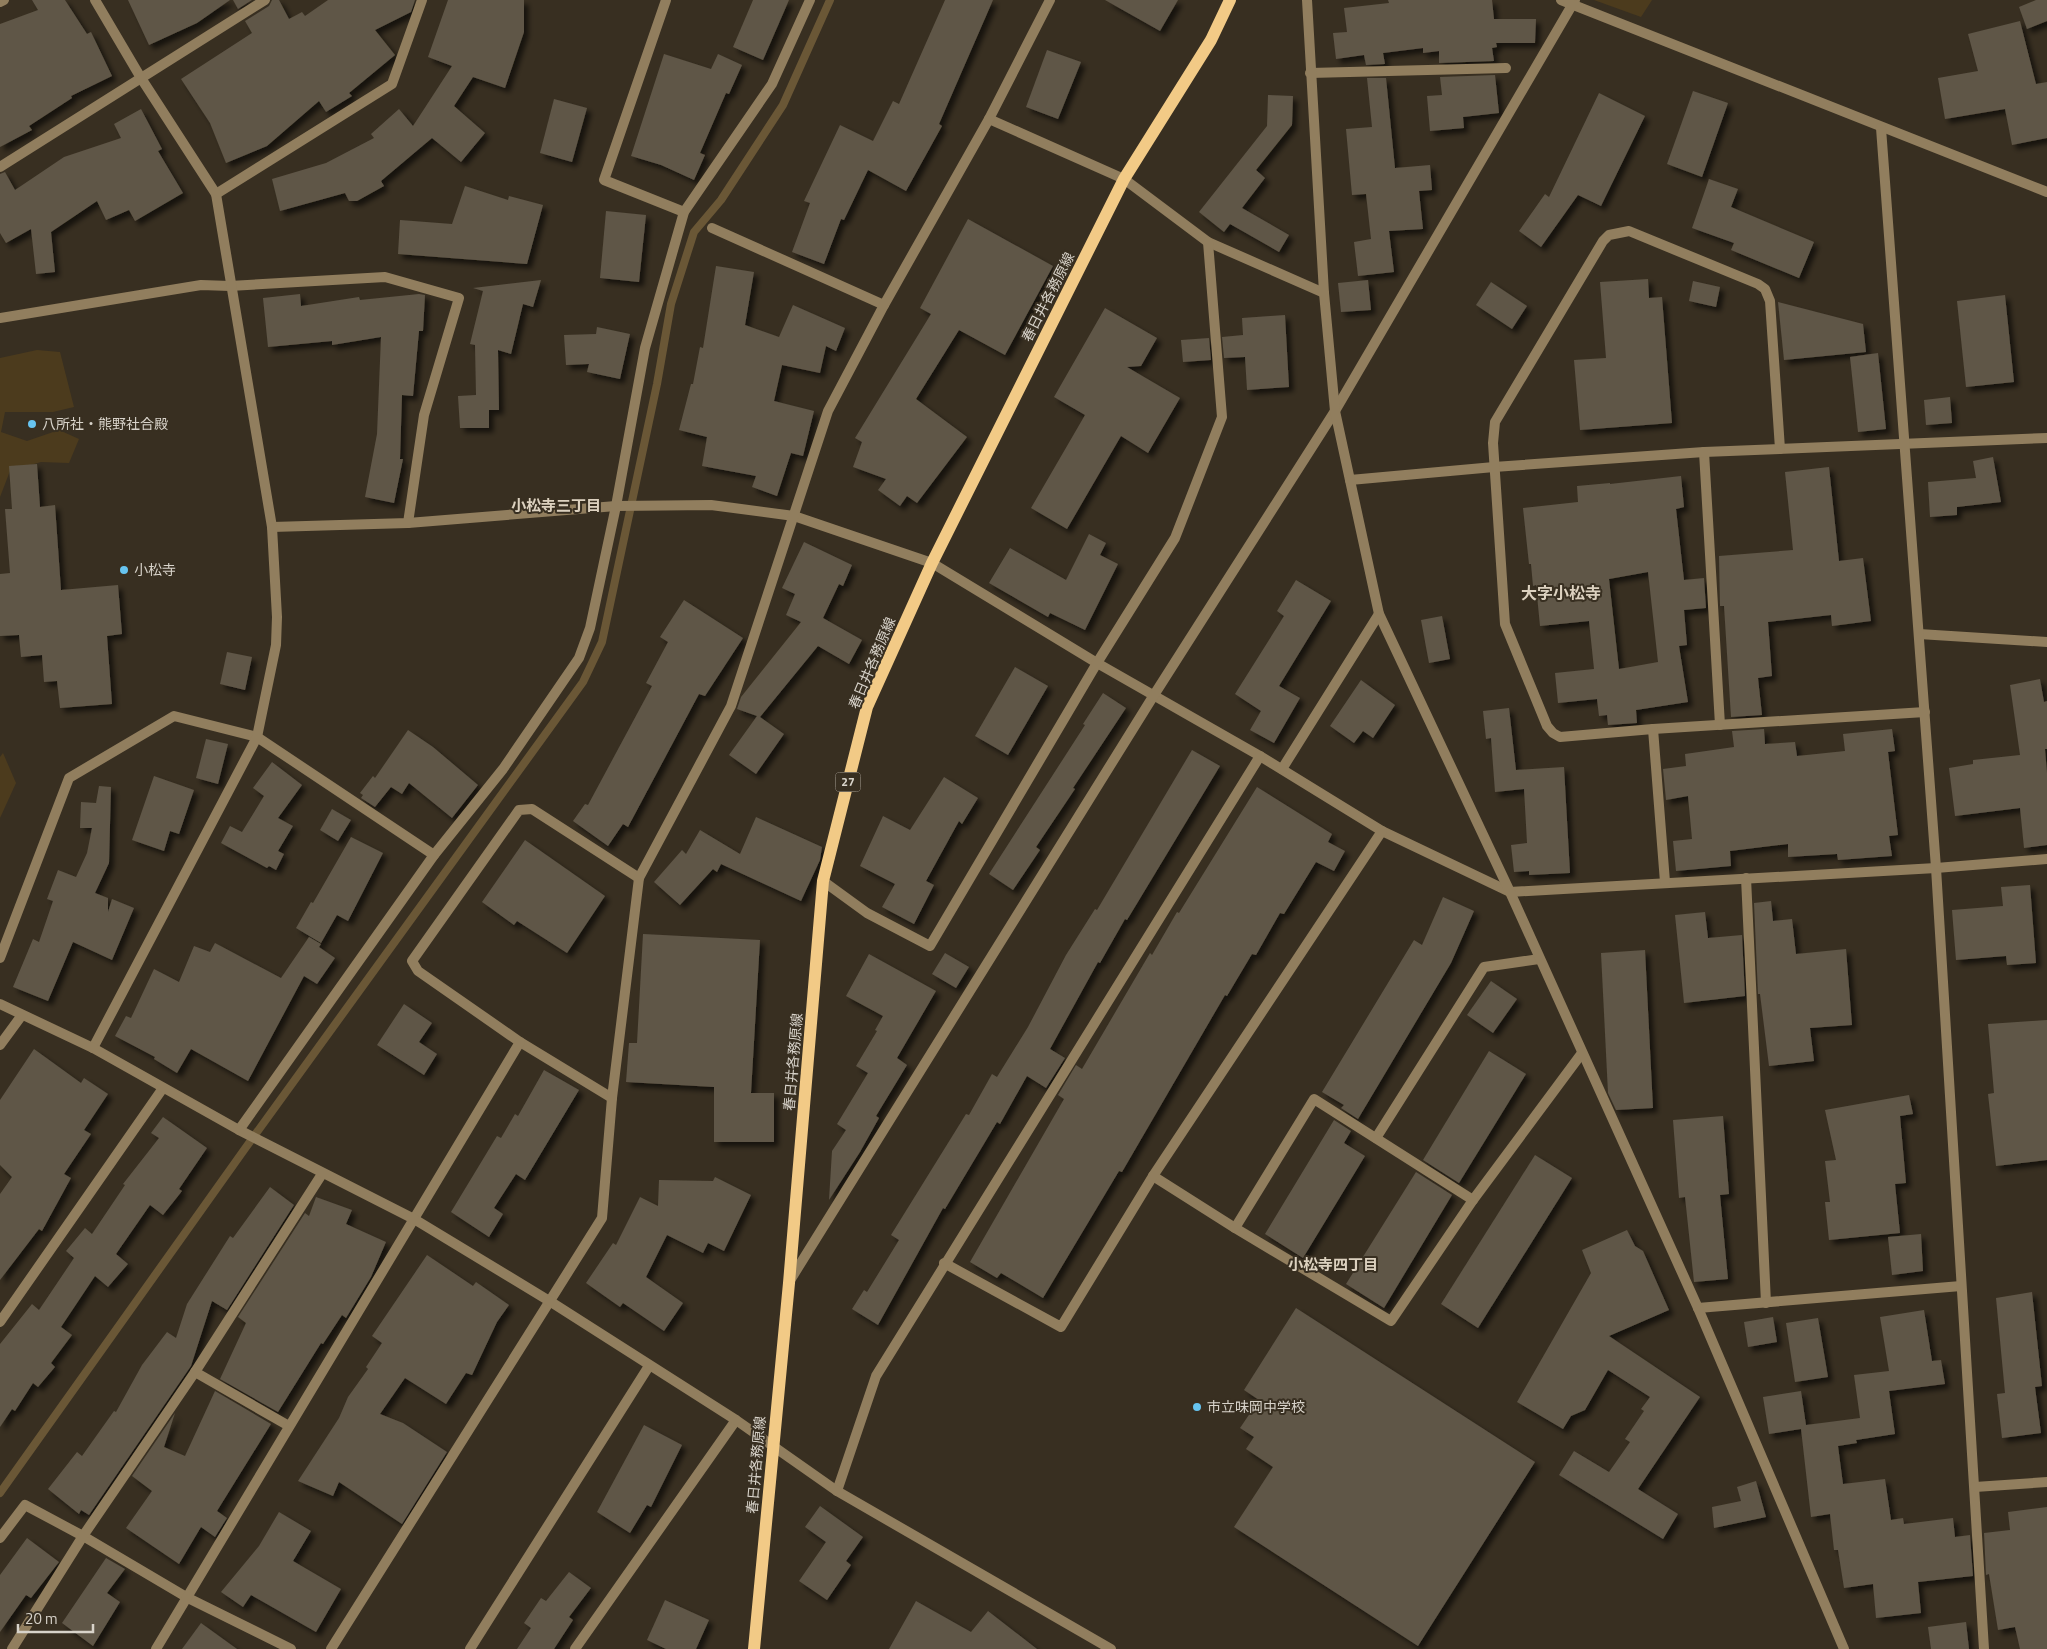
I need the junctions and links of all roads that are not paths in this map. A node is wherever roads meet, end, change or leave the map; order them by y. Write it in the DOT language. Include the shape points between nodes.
graph roads {
  1 [pos="4,0"];
  2 [pos="95,0"];
  3 [pos="265,0"];
  4 [pos="422,0"];
  5 [pos="666,0"];
  6 [pos="810,0"];
  7 [pos="1050,0"];
  8 [pos="1230,0"];
  9 [pos="1307,0"];
  10 [pos="1561,0"];
  11 [pos="0,2"];
  12 [pos="1574,2"];
  13 [pos="1506,68"];
  14 [pos="1310,73"];
  15 [pos="141,78"];
  16 [pos="989,119"];
  17 [pos="1881,128"];
  18 [pos="0,167"];
  19 [pos="1124,179"];
  20 [pos="2047,192"];
  21 [pos="216,194"];
  22 [pos="684,212"];
  23 [pos="712,228"];
  24 [pos="1208,242"];
  25 [pos="230,286"];
  26 [pos="1324,293"];
  27 [pos="884,305"];
  28 [pos="0,318"];
  29 [pos="1335,410"];
  30 [pos="2047,438"];
  31 [pos="1905,444"];
  32 [pos="1780,449"];
  33 [pos="1704,452"];
  34 [pos="1494,467"];
  35 [pos="1350,480"];
  36 [pos="616,506"];
  37 [pos="794,516"];
  38 [pos="408,523"];
  39 [pos="272,527"];
  40 [pos="932,562"];
  41 [pos="1378,614"];
  42 [pos="1919,634"];
  43 [pos="2047,642"];
  44 [pos="1096,663"];
  45 [pos="1154,696"];
  46 [pos="1925,712"];
  47 [pos="1720,725"];
  48 [pos="1653,729"];
  49 [pos="257,736"];
  50 [pos="1260,756"];
  51 [pos="1282,769"];
  52 [pos="1382,831"];
  53 [pos="434,855"];
  54 [pos="2047,859"];
  55 [pos="1936,868"];
  56 [pos="639,878"];
  57 [pos="1746,878"];
  58 [pos="823,881"];
  59 [pos="1665,882"];
  60 [pos="1510,892"];
  61 [pos="0,958"];
  62 [pos="1539,959"];
  63 [pos="0,1004"];
  64 [pos="22,1015"];
  65 [pos="520,1042"];
  66 [pos="0,1045"];
  67 [pos="94,1048"];
  68 [pos="1582,1052"];
  69 [pos="163,1088"];
  70 [pos="612,1098"];
  71 [pos="239,1130"];
  72 [pos="1376,1138"];
  73 [pos="322,1174"];
  74 [pos="1153,1176"];
  75 [pos="1474,1200"];
  76 [pos="414,1219"];
  77 [pos="1235,1228"];
  78 [pos="944,1263"];
  79 [pos="789,1283"];
  80 [pos="1962,1286"];
  81 [pos="551,1302"];
  82 [pos="1766,1303"];
  83 [pos="1698,1308"];
  84 [pos="0,1322"];
  85 [pos="649,1366"];
  86 [pos="195,1372"];
  87 [pos="736,1420"];
  88 [pos="289,1426"];
  89 [pos="773,1447"];
  90 [pos="2047,1482"];
  91 [pos="1975,1487"];
  92 [pos="837,1491"];
  93 [pos="83,1536"];
  94 [pos="0,1538"];
  95 [pos="188,1598"];
  96 [pos="1099,1646"];
  97 [pos="12,1649"];
  98 [pos="156,1649"];
  99 [pos="291,1649"];
  100 [pos="331,1649"];
  101 [pos="470,1649"];
  102 [pos="575,1649"];
  103 [pos="754,1649"];
  104 [pos="1111,1649"];
  105 [pos="1844,1649"];
  106 [pos="1984,1649"];
  1 -- 11 [label="street"];
  2 -- 15 [label="street"];
  3 -- 15 [label="street"];
  4 -- 21 [label="street" via="392,84"];
  5 -- 22 [label="street" via="604,180"];
  6 -- 22 [label="street" via="772,84"];
  7 -- 16 [label="street"];
  8 -- 19 [label="main road, 春日井各務原線 / 27" via="1210,40"];
  9 -- 14 [label="street"];
  10 -- 12 [label="street"];
  12 -- 17 [label="street"];
  12 -- 29 [label="street"];
  13 -- 14 [label="street"];
  14 -- 26 [label="street"];
  15 -- 18 [label="street"];
  15 -- 21 [label="street"];
  16 -- 19 [label="street"];
  16 -- 27 [label="street"];
  17 -- 20 [label="street"];
  17 -- 31 [label="street"];
  19 -- 24 [label="street"];
  19 -- 40 [label="main road, 春日井各務原線 / 27"];
  21 -- 25 [label="street"];
  22 -- 36 [label="street" via="645,348"];
  23 -- 27 [label="street"];
  24 -- 26 [label="street"];
  24 -- 44 [label="street" via="1222,417 1175,538"];
  25 -- 28 [label="street" via="201,285"];
  25 -- 38 [label="street" via="385,277 459,298 424,415"];
  25 -- 39 [label="street"];
  26 -- 29 [label="street"];
  27 -- 37 [label="street" via="828,411"];
  29 -- 35 [label="street"];
  29 -- 45 [label="street"];
  30 -- 31 [label="street"];
  31 -- 32 [label="street"];
  31 -- 42 [label="street"];
  32 -- 33 [label="street"];
  32 -- 34 [label="street" via="1770,301 1765,289 1629,232 1609,235 1603,241 1495,422"];
  33 -- 34 [label="street"];
  33 -- 47 [label="street"];
  34 -- 35 [label="street"];
  34 -- 48 [label="street" via="1505,624 1547,726 1560,737"];
  35 -- 41 [label="street"];
  36 -- 37 [label="street" via="711,505"];
  36 -- 38 [label="street"];
  36 -- 53 [label="street" via="590,628 578,658 503,769"];
  37 -- 40 [label="street"];
  37 -- 56 [label="street" via="731,706"];
  38 -- 39 [label="street"];
  39 -- 49 [label="street" via="276,646"];
  40 -- 44 [label="street"];
  40 -- 58 [label="main road, 春日井各務原線 / 27" via="867,707"];
  41 -- 51 [label="street"];
  41 -- 60 [label="street"];
  42 -- 43 [label="street"];
  42 -- 46 [label="street"];
  44 -- 45 [label="street"];
  44 -- 58 [label="street" via="930,946 867,913"];
  45 -- 50 [label="street"];
  45 -- 79 [label="street"];
  46 -- 47 [label="street"];
  46 -- 55 [label="street"];
  47 -- 48 [label="street"];
  48 -- 59 [label="street"];
  49 -- 53 [label="street"];
  49 -- 61 [label="street" via="174,716 68,778"];
  49 -- 67 [label="street"];
  50 -- 51 [label="street"];
  50 -- 78 [label="street"];
  51 -- 52 [label="street"];
  52 -- 60 [label="street"];
  52 -- 74 [label="street"];
  53 -- 71 [label="street"];
  54 -- 55 [label="street"];
  55 -- 57 [label="street"];
  55 -- 80 [label="street"];
  56 -- 65 [label="street" via="532,809 519,810 412,961 418,971"];
  56 -- 70 [label="street"];
  57 -- 59 [label="street"];
  57 -- 82 [label="street"];
  58 -- 79 [label="main road, 春日井各務原線 / 27"];
  59 -- 60 [label="street"];
  60 -- 62 [label="street"];
  62 -- 68 [label="street"];
  62 -- 72 [label="street" via="1484,967"];
  63 -- 64 [label="street"];
  64 -- 66 [label="street"];
  64 -- 67 [label="street"];
  65 -- 70 [label="street"];
  65 -- 76 [label="street"];
  67 -- 69 [label="street"];
  68 -- 75 [label="street"];
  68 -- 83 [label="street"];
  69 -- 71 [label="street"];
  69 -- 84 [label="street"];
  70 -- 81 [label="street" via="602,1218"];
  71 -- 73 [label="street"];
  72 -- 75 [label="street"];
  72 -- 77 [label="street" via="1314,1099"];
  73 -- 76 [label="street"];
  73 -- 86 [label="street"];
  74 -- 77 [label="street"];
  74 -- 78 [label="street" via="1061,1327"];
  75 -- 77 [label="street" via="1391,1321"];
  76 -- 81 [label="street"];
  76 -- 88 [label="street"];
  78 -- 92 [label="street" via="876,1376"];
  79 -- 89 [label="main road, 春日井各務原線 / 27"];
  80 -- 82 [label="street"];
  80 -- 91 [label="street"];
  81 -- 85 [label="street"];
  81 -- 100 [label="street"];
  82 -- 83 [label="street"];
  83 -- 105 [label="street"];
  85 -- 87 [label="street"];
  85 -- 101 [label="street"];
  86 -- 88 [label="street"];
  86 -- 93 [label="street"];
  87 -- 89 [label="street"];
  87 -- 102 [label="street"];
  88 -- 95 [label="street"];
  89 -- 92 [label="street"];
  89 -- 103 [label="main road, 春日井各務原線 / 27"];
  90 -- 91 [label="street"];
  91 -- 106 [label="street"];
  92 -- 96 [label="street"];
  93 -- 94 [label="street" via="25,1505"];
  93 -- 95 [label="street"];
  93 -- 97 [label="street"];
  95 -- 98 [label="street"];
  95 -- 99 [label="street"];
  96 -- 104 [label="street"];
}
